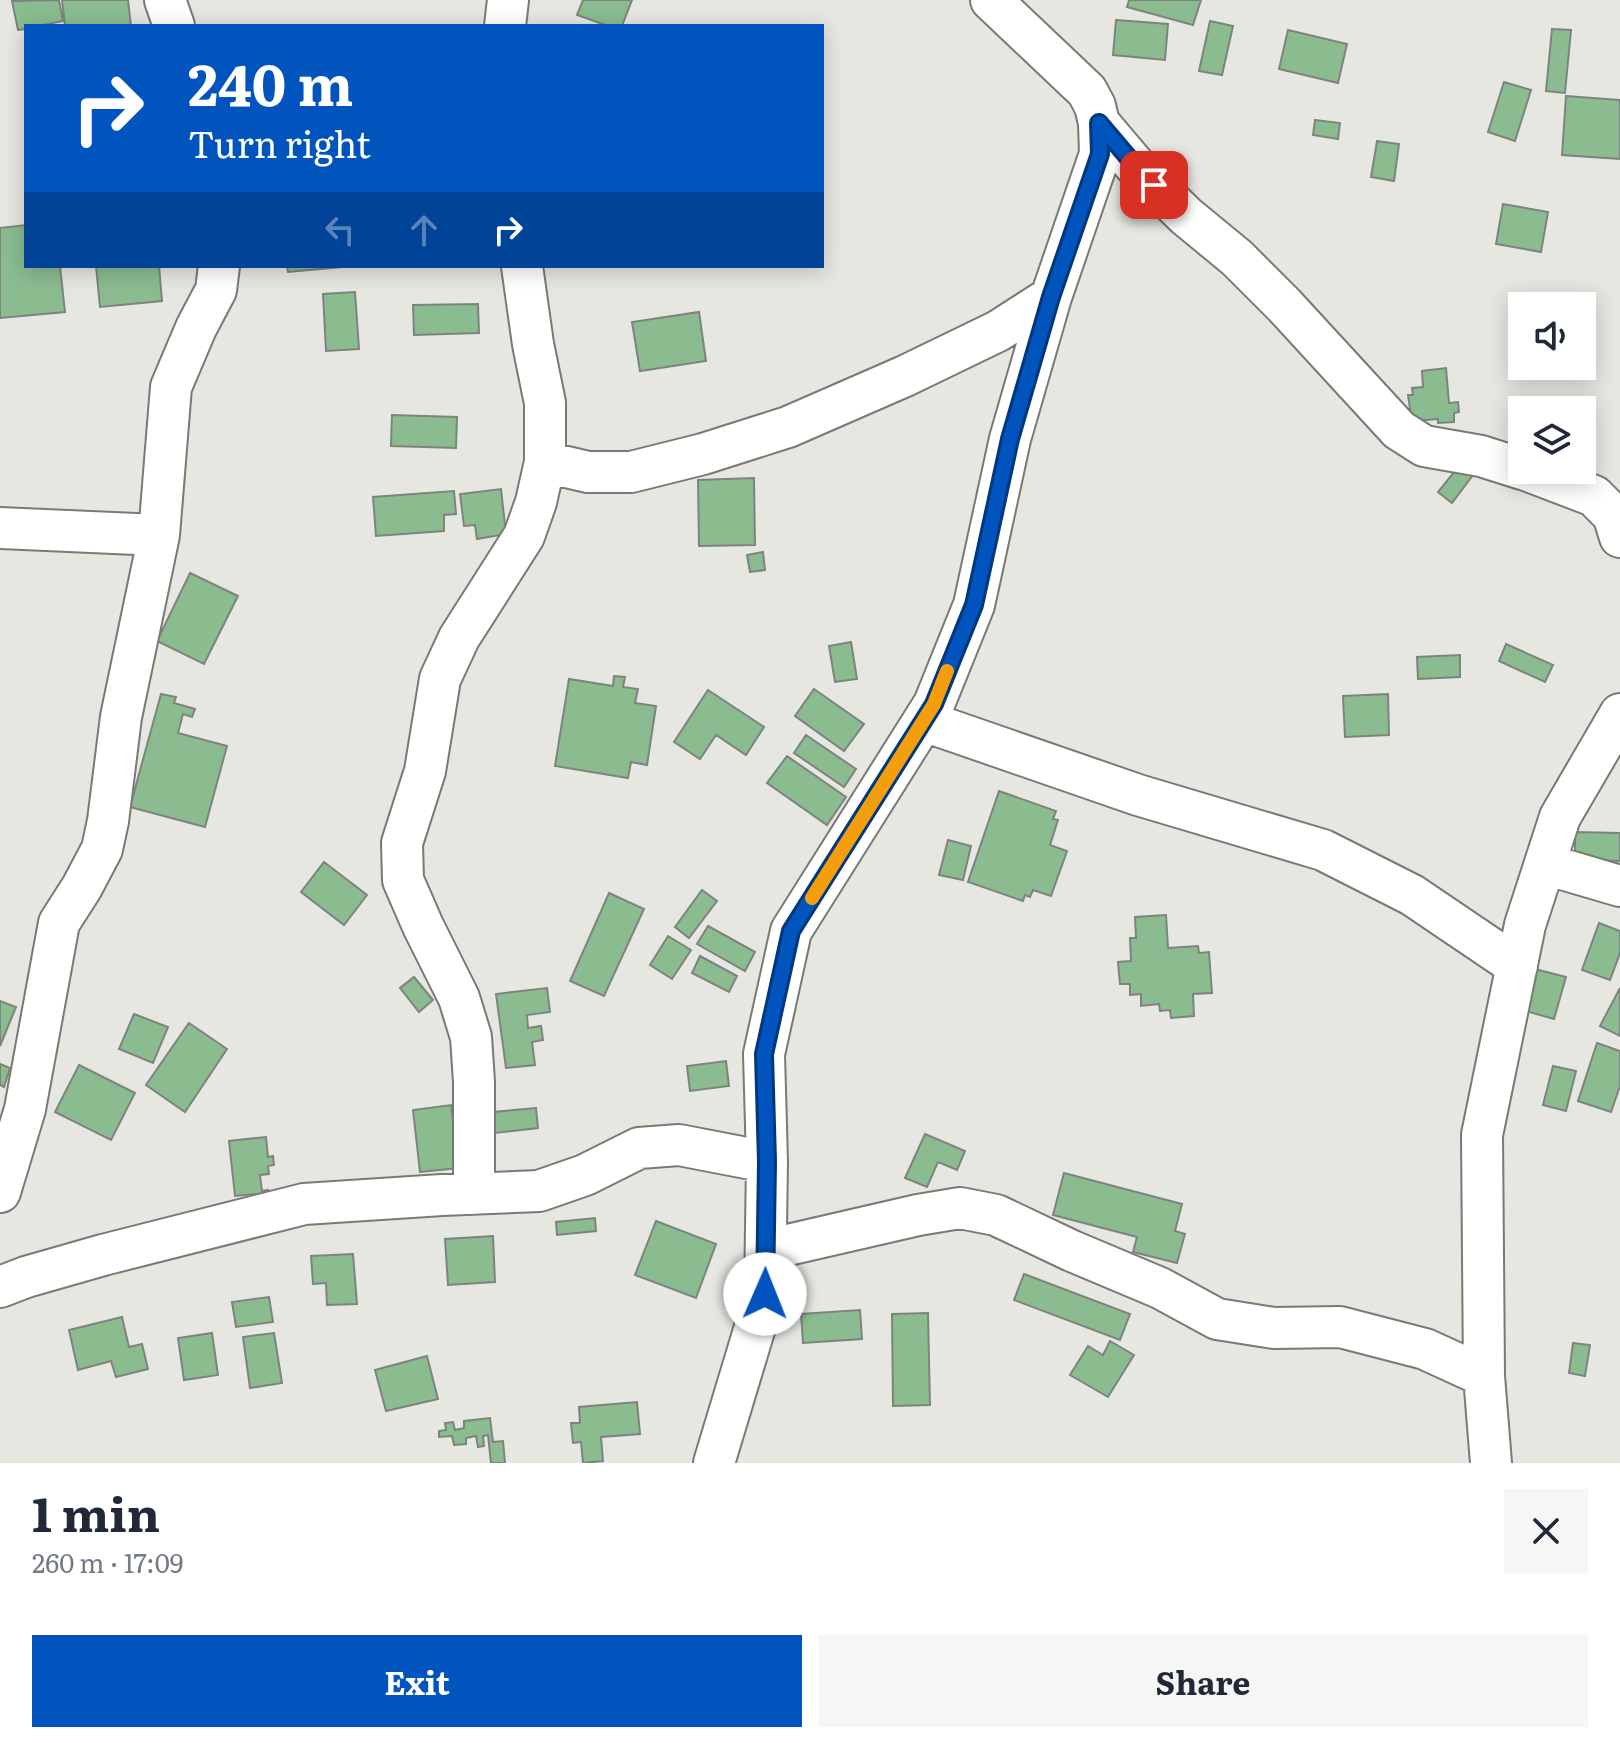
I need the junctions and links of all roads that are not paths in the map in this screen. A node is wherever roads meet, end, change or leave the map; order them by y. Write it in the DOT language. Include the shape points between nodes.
graph roads {
  1 [pos="165,0"];
  2 [pos="508,0"];
  3 [pos="991,0"];
  4 [pos="173,24"];
  5 [pos="505,24"];
  6 [pos="1099,123"];
  7 [pos="219,268"];
  8 [pos="522,268"];
  9 [pos="1051,297"];
  10 [pos="545,462"];
  11 [pos="1508,464"];
  12 [pos="1566,484"];
  13 [pos="0,528"];
  14 [pos="159,535"];
  15 [pos="1620,537"];
  16 [pos="1620,714"];
  17 [pos="924,721"];
  18 [pos="1545,864"];
  19 [pos="1620,886"];
  20 [pos="1517,966"];
  21 [pos="767,1162"];
  22 [pos="0,1192"];
  23 [pos="474,1194"];
  24 [pos="766,1250"];
  25 [pos="0,1287"];
  26 [pos="1484,1376"];
  27 [pos="714,1463"];
  28 [pos="1491,1463"];
  1 -- 4 [label="street"];
  2 -- 5 [label="street"];
  3 -- 6 [label="street" via="1087,91"];
  6 -- 9 [label="street" via="1100,154"];
  6 -- 11 [label="street" via="1138,169 1284,305 1399,430 1424,446"];
  7 -- 14 [label="street" via="216,290 171,387"];
  8 -- 10 [label="street" via="545,403"];
  9 -- 10 [label="street" via="998,331 774,432 631,472 588,472"];
  9 -- 17 [label="street" via="1010,439 974,605"];
  10 -- 23 [label="street" via="524,536 459,638 440,679 425,771 402,843 403,880 459,998 471,1037"];
  12 -- 15 [label="street" via="1594,496 1613,515"];
  13 -- 14 [label="street"];
  14 -- 22 [label="street" via="121,717 102,849 59,923 25,1109"];
  16 -- 18 [label="street" via="1560,817"];
  17 -- 20 [label="street" via="1138,795 1323,850 1412,895"];
  17 -- 21 [label="street" via="791,931 764,1054"];
  18 -- 19 [label="street"];
  18 -- 20 [label="street"];
  20 -- 26 [label="street" via="1482,1135"];
  21 -- 23 [label="street" via="679,1145 639,1148 539,1191"];
  21 -- 24 [label="street"];
  23 -- 25 [label="street" via="304,1204"];
  24 -- 26 [label="street" via="960,1208 996,1215 1217,1319 1274,1328 1340,1327 1425,1349"];
  24 -- 27 [label="street" via="765,1294"];
  26 -- 28 [label="street"];
}
